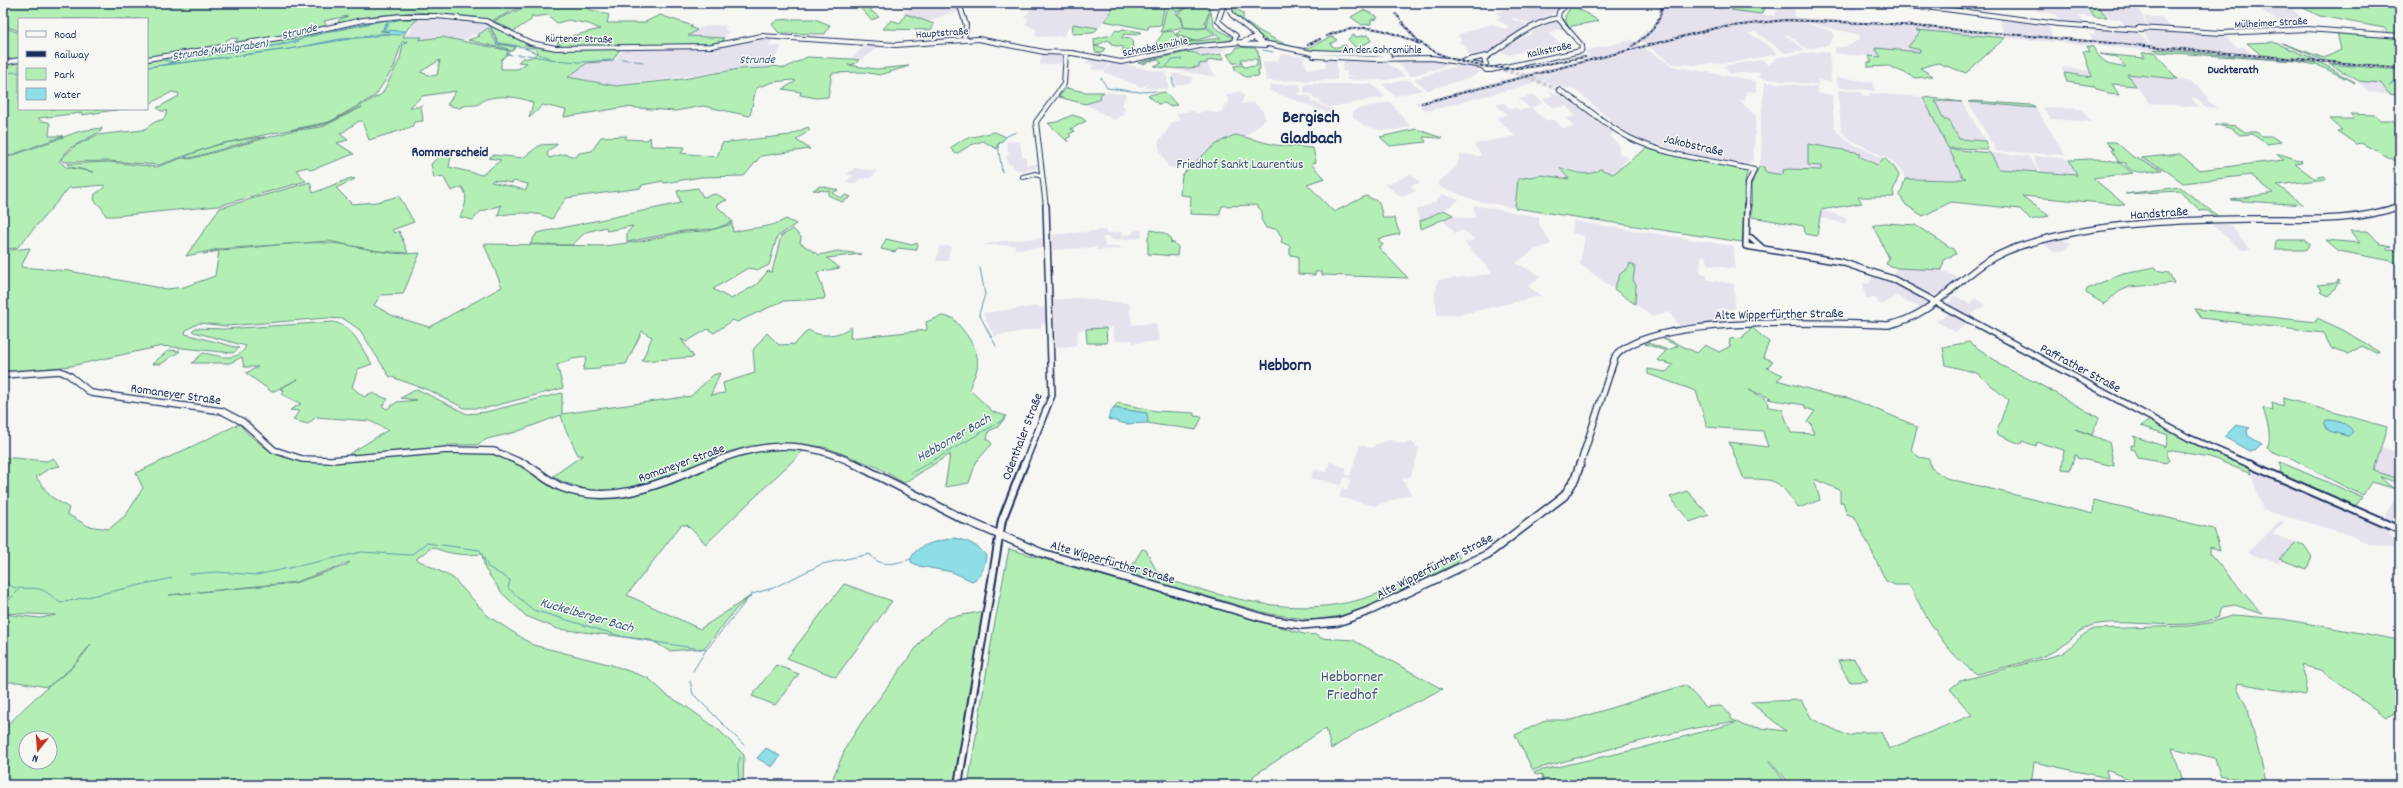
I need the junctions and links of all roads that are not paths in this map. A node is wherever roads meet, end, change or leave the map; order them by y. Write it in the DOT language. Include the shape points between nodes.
graph roads {
  1 [pos="959,3"];
  2 [pos="1226,3"];
  3 [pos="1567,3"];
  4 [pos="1868,3"];
  5 [pos="1558,18"];
  6 [pos="2400,36"];
  7 [pos="756,38"];
  8 [pos="1254,38"];
  9 [pos="964,39"];
  10 [pos="1247,43"];
  11 [pos="1232,44"];
  12 [pos="1261,44"];
  13 [pos="1280,48"];
  14 [pos="1289,51"];
  15 [pos="1298,51"];
  16 [pos="1066,53"];
  17 [pos="1317,54"];
  18 [pos="1490,54"];
  19 [pos="1366,56"];
  20 [pos="1385,56"];
  21 [pos="148,59"];
  22 [pos="18,60"];
  23 [pos="1462,61"];
  24 [pos="1118,62"];
  25 [pos="3,63"];
  26 [pos="1484,65"];
  27 [pos="1496,67"];
  28 [pos="1559,90"];
  29 [pos="1023,176"];
  30 [pos="1042,176"];
  31 [pos="2400,206"];
  32 [pos="1748,224"];
  33 [pos="1751,238"];
  34 [pos="1749,247"];
  35 [pos="1770,250"];
  36 [pos="1938,302"];
  37 [pos="3,375"];
  38 [pos="2400,530"];
  39 [pos="999,535"];
  40 [pos="958,785"];
  1 -- 9 [label="main road" via="965,19"];
  2 -- 8 [label="main road" via="1229,12 1250,30"];
  2 -- 11 [label="main road" via="1218,16 1218,21 1236,38"];
  3 -- 5 [label="main road" via="1559,12"];
  4 -- 6 [label="main road, Mülheimer Straße" via="2139,31 2221,33 2308,29"];
  5 -- 18 [label="main road" via="1548,20"];
  5 -- 27 [label="main road, Kalkstraße" via="1582,49 1519,65"];
  7 -- 9 [label="main road, Hauptstraße" via="896,45"];
  7 -- 21 [label="main road, Kürtener Straße" via="712,46 556,48 531,43 483,20 402,16 363,20 291,36"];
  8 -- 10 [label="main road"];
  8 -- 12 [label="main road" via="1259,39"];
  9 -- 16 [label="main road, Hauptstraße"];
  10 -- 11 [label="main road, Schnabelsmühle"];
  10 -- 12 [label="main road, Schnabelsmühle"];
  11 -- 24 [label="main road, Schnabelsmühle" via="1196,47"];
  12 -- 13 [label="main road, An der Gohrsmühle"];
  12 -- 13 [label="main road"];
  13 -- 14 [label="main road, An der Gohrsmühle"];
  13 -- 15 [label="main road"];
  14 -- 17 [label="main road"];
  14 -- 20 [label="main road, An der Gohrsmühle" via="1323,57"];
  15 -- 17 [label="main road"];
  15 -- 20 [label="main road, An der Gohrsmühle"];
  16 -- 24 [label="main road, Hauptstraße"];
  16 -- 30 [label="main road, Odenthaler Straße" via="1064,84 1036,121"];
  17 -- 19 [label="main road"];
  18 -- 23 [label="main road"];
  18 -- 26 [label="main road" via="1484,59"];
  20 -- 23 [label="main road, An der Gohrsmühle" via="1430,56"];
  20 -- 26 [label="main road, An der Gohrsmühle" via="1436,58"];
  22 -- 25 [label="main road"];
  23 -- 26 [label="main road, An der Gohrsmühle"];
  26 -- 27 [label="main road"];
  26 -- 27 [label="main road" via="1489,71"];
  28 -- 32 [label="main road, Jakobstraße" via="1631,138 1667,150 1754,170 1748,184"];
  29 -- 30 [label="main road"];
  30 -- 39 [label="main road, Odenthaler Straße" via="1048,222 1052,395 1006,507"];
  31 -- 36 [label="main road, Handstraße" via="2386,211 2338,218 2148,223 2032,242 1993,258"];
  32 -- 33 [label="main road"];
  32 -- 34 [label="main road"];
  33 -- 34 [label="main road"];
  33 -- 35 [label="main road" via="1756,244"];
  34 -- 35 [label="main road, Paffrather Straße"];
  35 -- 36 [label="main road, Paffrather Straße" via="1868,270 1901,282"];
  36 -- 38 [label="main road, Paffrather Straße" via="2189,438"];
  36 -- 39 [label="main road, Alte Wipperfürther Straße" via="1913,318 1895,324 1761,322 1714,325 1670,333 1624,348 1617,353 1612,363 1578,470 1567,493 1507,541 1483,556 1371,610 1338,622 1302,625 1270,620 1072,562"];
  37 -- 39 [label="main road, Romaneyer Straße" via="52,370 67,373 83,389 94,394 203,407 224,412 243,422 266,445 285,455 308,459 448,450 491,451 516,458 561,487 581,493 630,493 760,447 815,448 851,462"];
  39 -- 40 [label="main road, Odenthaler Straße"];
}
